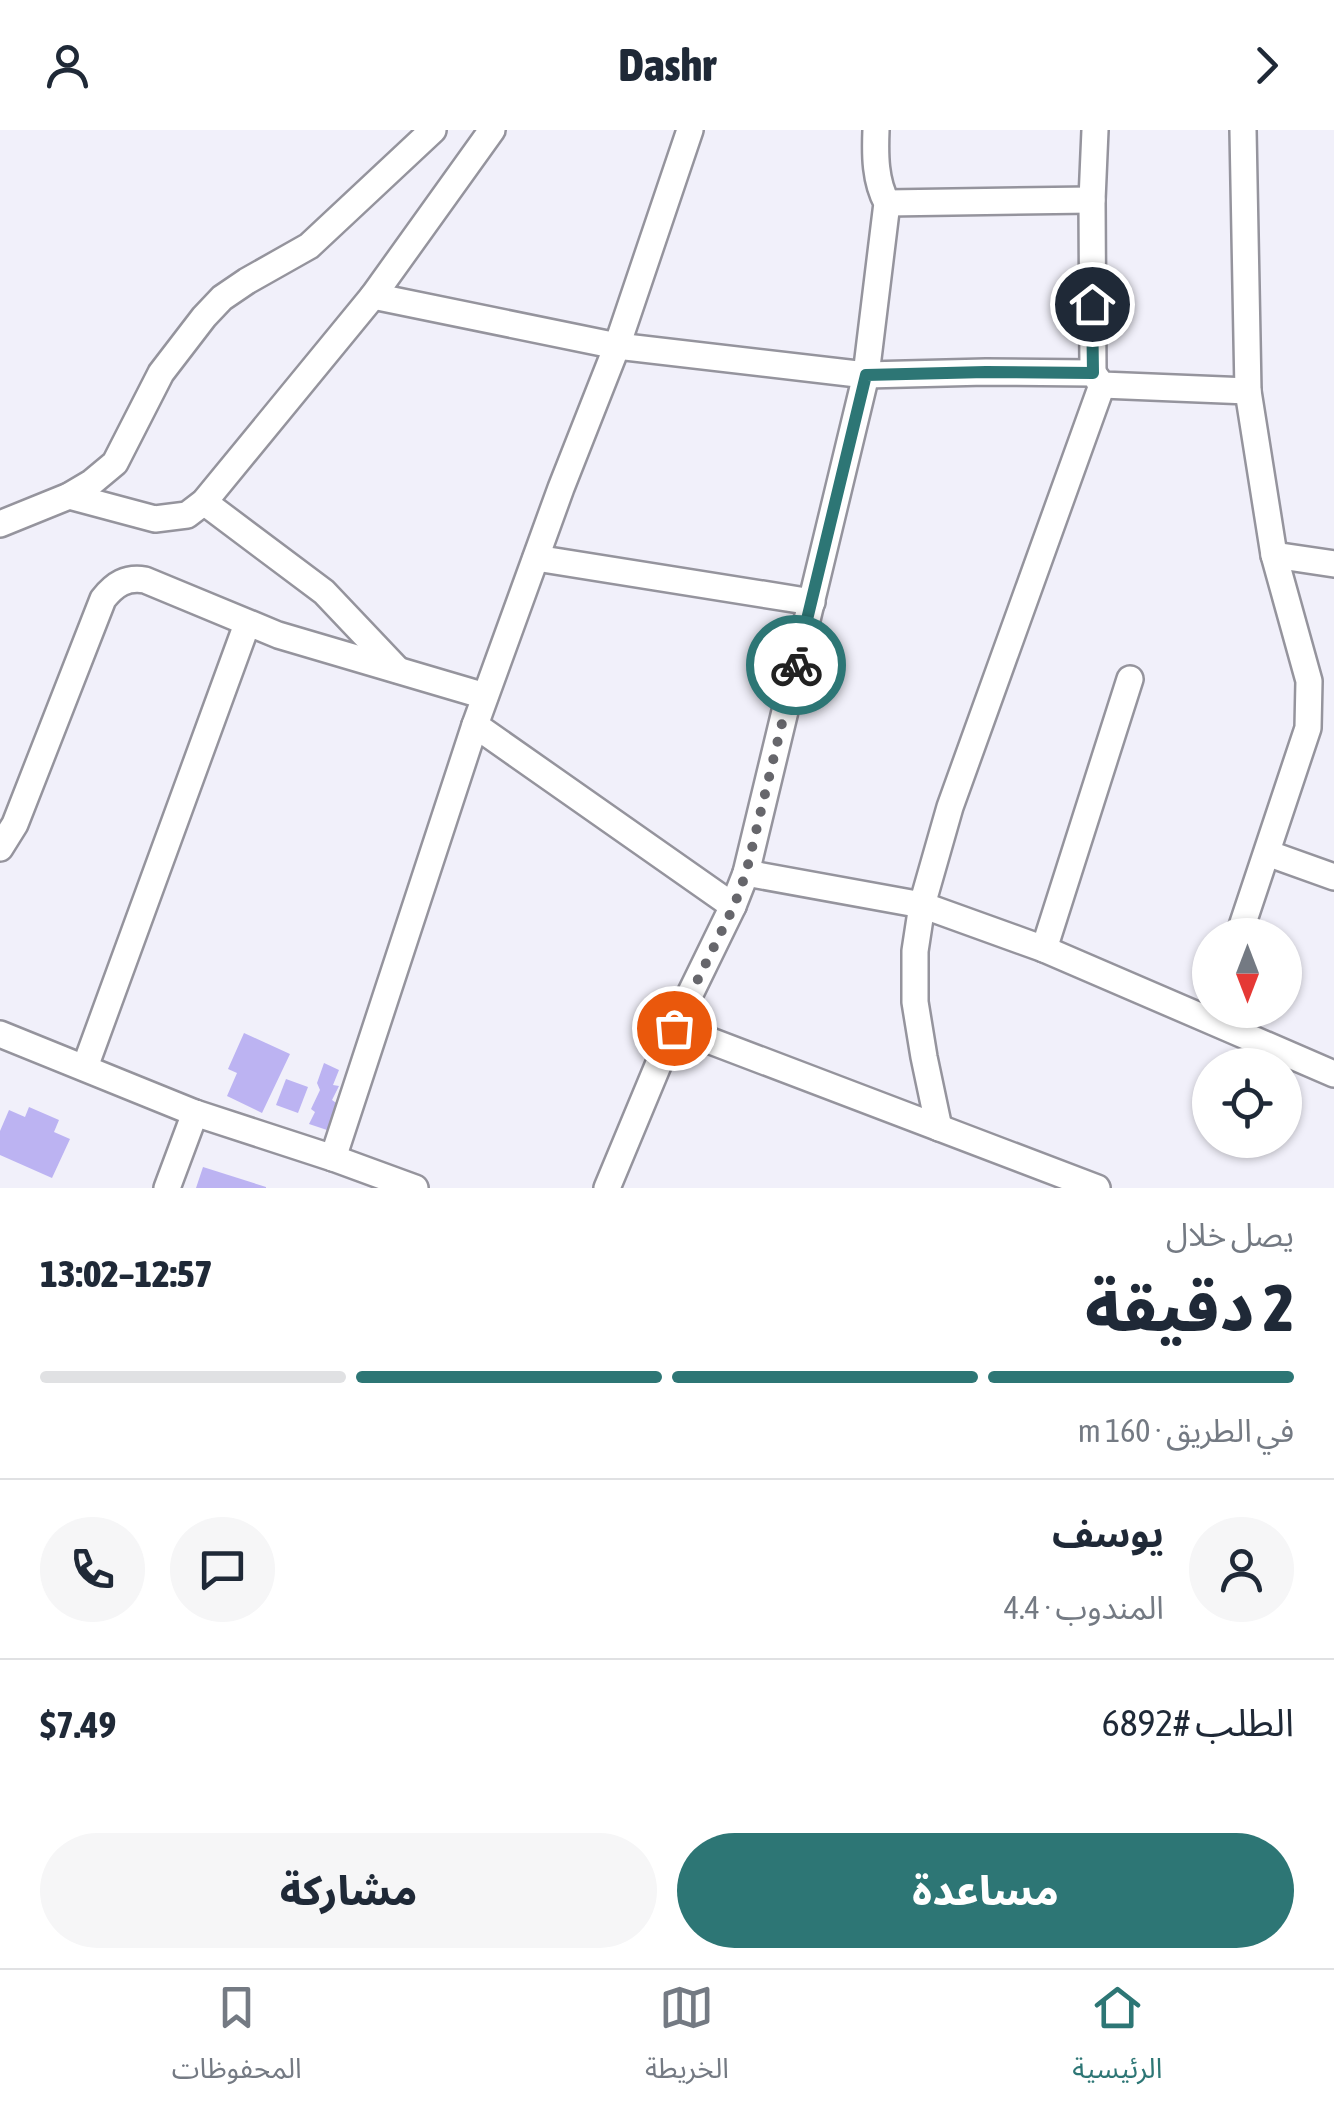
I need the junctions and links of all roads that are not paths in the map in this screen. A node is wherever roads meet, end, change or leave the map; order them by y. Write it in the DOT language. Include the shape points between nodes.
graph roads {
  1 [pos="433,130"];
  2 [pos="492,130"];
  3 [pos="690,130"];
  4 [pos="876,130"];
  5 [pos="1094,130"];
  6 [pos="1243,130"];
  7 [pos="1092,200"];
  8 [pos="887,203"];
  9 [pos="374,296"];
  10 [pos="616,346"];
  11 [pos="866,375"];
  12 [pos="1098,379"];
  13 [pos="1248,391"];
  14 [pos="69,496"];
  15 [pos="204,502"];
  16 [pos="0,524"];
  17 [pos="1274,555"];
  18 [pos="536,558"];
  19 [pos="1334,564"];
  20 [pos="812,602"];
  21 [pos="247,624"];
  22 [pos="398,670"];
  23 [pos="1130,680"];
  24 [pos="485,696"];
  25 [pos="475,725"];
  26 [pos="0,848"];
  27 [pos="1267,854"];
  28 [pos="746,873"];
  29 [pos="1334,877"];
  30 [pos="922,905"];
  31 [pos="734,906"];
  32 [pos="1245,918"];
  33 [pos="1044,949"];
  34 [pos="1192,1007"];
  35 [pos="674,1028"];
  36 [pos="1239,1028"];
  37 [pos="0,1034"];
  38 [pos="85,1067"];
  39 [pos="1334,1074"];
  40 [pos="195,1113"];
  41 [pos="939,1128"];
  42 [pos="333,1158"];
  43 [pos="168,1188"];
  44 [pos="414,1188"];
  45 [pos="607,1188"];
  46 [pos="1096,1188"];
  1 -- 14 [label="street" via="309,246 247,280 204,316 161,373 115,462"];
  2 -- 9 [label="street"];
  3 -- 10 [label="street"];
  4 -- 8 [label="street"];
  5 -- 7 [label="street"];
  6 -- 13 [label="street"];
  7 -- 8 [label="street"];
  7 -- 12 [label="street"];
  8 -- 11 [label="street"];
  9 -- 10 [label="street"];
  9 -- 15 [label="street"];
  10 -- 11 [label="street"];
  10 -- 18 [label="street"];
  11 -- 12 [label="street" via="986,372"];
  11 -- 20 [label="street"];
  12 -- 13 [label="street"];
  12 -- 30 [label="street"];
  13 -- 17 [label="street"];
  14 -- 15 [label="street" via="155,520 187,515"];
  14 -- 16 [label="street"];
  15 -- 22 [label="street" via="324,592"];
  17 -- 19 [label="street"];
  17 -- 27 [label="street" via="1309,681 1309,706 1308,728"];
  18 -- 20 [label="street"];
  18 -- 24 [label="street"];
  20 -- 28 [label="street"];
  21 -- 22 [label="street"];
  21 -- 26 [label="street" via="145,580 112,588"];
  21 -- 38 [label="street"];
  22 -- 24 [label="street"];
  23 -- 33 [label="street"];
  24 -- 25 [label="street"];
  25 -- 31 [label="street"];
  25 -- 42 [label="street"];
  27 -- 29 [label="street"];
  27 -- 32 [label="street"];
  28 -- 30 [label="street"];
  28 -- 31 [label="street"];
  30 -- 33 [label="street"];
  30 -- 41 [label="street" via="915,1002"];
  31 -- 35 [label="street"];
  33 -- 34 [label="street"];
  35 -- 41 [label="street"];
  35 -- 45 [label="street"];
  36 -- 39 [label="street"];
  37 -- 38 [label="street"];
  38 -- 40 [label="street"];
  40 -- 42 [label="street"];
  40 -- 43 [label="street"];
  41 -- 46 [label="street"];
  42 -- 44 [label="street"];
}
